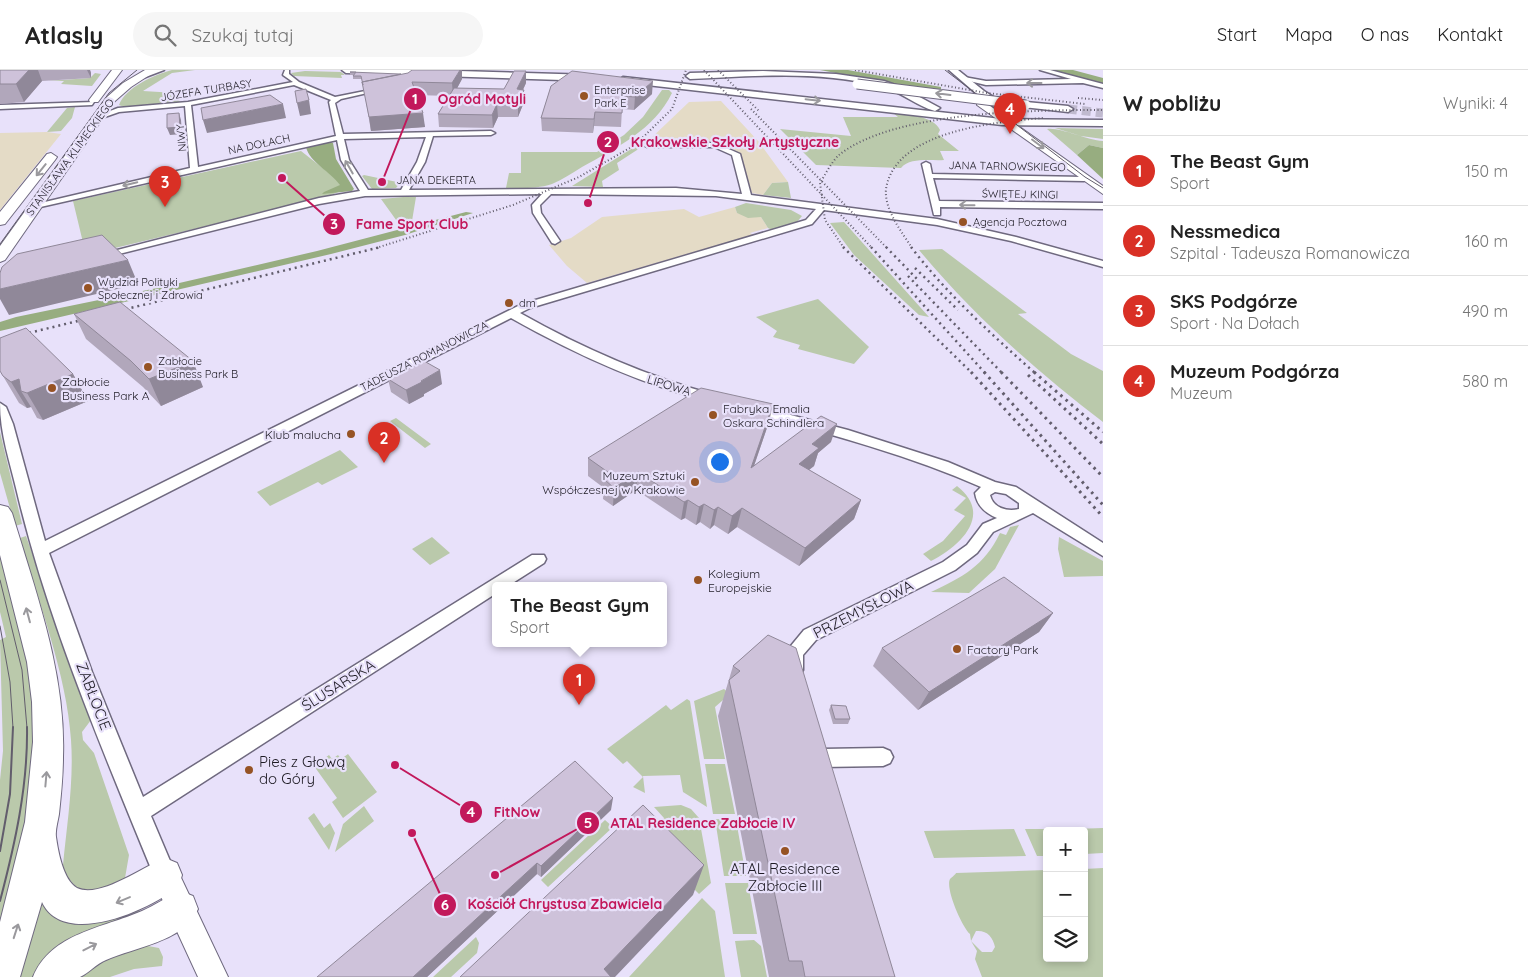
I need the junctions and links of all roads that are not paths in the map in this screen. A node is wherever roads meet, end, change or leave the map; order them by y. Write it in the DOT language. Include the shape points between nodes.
graph roads {
  1 [pos="117,70"];
  2 [pos="160,70"];
  3 [pos="287,70"];
  4 [pos="346,70"];
  5 [pos="496,70"];
  6 [pos="942,70"];
  7 [pos="953,70"];
  8 [pos="1043,70"];
  9 [pos="418,71"];
  10 [pos="148,72"];
  11 [pos="707,75"];
  12 [pos="610,77"];
  13 [pos="964,78"];
  14 [pos="412,80"];
  15 [pos="1082,81"];
  16 [pos="295,83"];
  17 [pos="389,86"];
  18 [pos="1103,86"];
  19 [pos="906,93"];
  20 [pos="779,96"];
  21 [pos="334,99"];
  22 [pos="916,101"];
  23 [pos="92,103"];
  24 [pos="980,103"];
  25 [pos="109,104"];
  26 [pos="188,104"];
  27 [pos="0,107"];
  28 [pos="874,107"];
  29 [pos="131,109"];
  30 [pos="1068,109"];
  31 [pos="962,112"];
  32 [pos="82,117"];
  33 [pos="99,117"];
  34 [pos="1006,120"];
  35 [pos="1026,121"];
  36 [pos="1103,122"];
  37 [pos="1039,130"];
  38 [pos="491,133"];
  39 [pos="430,134"];
  40 [pos="339,138"];
  41 [pos="647,145"];
  42 [pos="60,146"];
  43 [pos="1060,147"];
  44 [pos="926,164"];
  45 [pos="194,170"];
  46 [pos="930,176"];
  47 [pos="1084,179"];
  48 [pos="1103,184"];
  49 [pos="1103,191"];
  50 [pos="404,192"];
  51 [pos="549,192"];
  52 [pos="365,193"];
  53 [pos="747,197"];
  54 [pos="936,204"];
  55 [pos="36,205"];
  56 [pos="1103,206"];
  57 [pos="822,207"];
  58 [pos="0,221"];
  59 [pos="937,222"];
  60 [pos="555,241"];
  61 [pos="0,257"];
  62 [pos="90,258"];
  63 [pos="1103,264"];
  64 [pos="511,313"];
  65 [pos="724,401"];
  66 [pos="742,406"];
  67 [pos="0,407"];
  68 [pos="987,496"];
  69 [pos="1021,511"];
  70 [pos="0,512"];
  71 [pos="988,528"];
  72 [pos="41,550"];
  73 [pos="1103,550"];
  74 [pos="538,559"];
  75 [pos="502,582"];
  76 [pos="492,588"];
  77 [pos="801,692"];
  78 [pos="883,757"];
  79 [pos="822,758"];
  80 [pos="138,812"];
  81 [pos="40,827"];
  82 [pos="164,875"];
  83 [pos="180,909"];
  84 [pos="1,977"];
  85 [pos="52,977"];
  86 [pos="213,977"];
  1 -- 23 [label="main road, STANISŁAWA KLIMECKIEGO"];
  2 -- 10 [label="main road"];
  3 -- 16 [label="street" via="286,75"];
  4 -- 9 [label="main road"];
  5 -- 12 [label="main road"];
  6 -- 24 [label="main road"];
  7 -- 13 [label="main road"];
  8 -- 15 [label="street"];
  9 -- 12 [label="main road"];
  9 -- 14 [label="street"];
  10 -- 25 [label="main road, STANISŁAWA KLIMECKIEGO" via="117,92"];
  11 -- 12 [label="main road"];
  11 -- 19 [label="main road" via="822,75 881,83"];
  30 -- 11 [label="main road, one-way, bridge" via="788,76"];
  12 -- 20 [label="main road"];
  15 -- 13 [label="street, one-way" via="986,83"];
  13 -- 35 [label="main road"];
  15 -- 18 [label="street"];
  16 -- 21 [label="street"];
  16 -- 26 [label="street, JÓZEFA TURBASY"];
  17 -- 21 [label="street"];
  19 -- 20 [label="main road" via="803,79 776,79 768,84"];
  19 -- 22 [label="main road"];
  20 -- 28 [label="main road, one-way"];
  21 -- 40 [label="street"];
  22 -- 28 [label="main road" via="908,106"];
  22 -- 31 [label="main road"];
  23 -- 27 [label="street"];
  23 -- 32 [label="main road, STANISŁAWA KLIMECKIEGO"];
  24 -- 31 [label="main road" via="982,108 979,111"];
  24 -- 34 [label="street"];
  25 -- 29 [label="street, JÓZEFA TURBASY"];
  25 -- 33 [label="main road, STANISŁAWA KLIMECKIEGO"];
  26 -- 29 [label="street, JÓZEFA TURBASY"];
  26 -- 45 [label="street, NIWY"];
  28 -- 34 [label="main road"];
  29 -- 33 [label="street, JÓZEFA TURBASY" via="112,111"];
  31 -- 34 [label="main road"];
  33 -- 55 [label="main road, STANISŁAWA KLIMECKIEGO"];
  34 -- 35 [label="main road"];
  34 -- 47 [label="street, one-way"];
  35 -- 36 [label="main road"];
  35 -- 37 [label="street"];
  38 -- 39 [label="street, NA DOŁACH"];
  39 -- 40 [label="street, NA DOŁACH"];
  39 -- 50 [label="street"];
  40 -- 45 [label="street, NA DOŁACH"];
  52 -- 40 [label="street, one-way" via="345,160"];
  41 -- 53 [label="street" via="715,146 736,154"];
  42 -- 58 [label="main road, STANISŁAWA KLIMECKIEGO, one-way"];
  43 -- 48 [label="street"];
  44 -- 46 [label="street"];
  45 -- 55 [label="street, NA DOŁACH, one-way"];
  46 -- 47 [label="street, JANA TARNOWSKIEGO"];
  46 -- 54 [label="street"];
  47 -- 49 [label="street"];
  50 -- 51 [label="street, JANA DEKERTA"];
  50 -- 52 [label="street, JANA DEKERTA"];
  51 -- 53 [label="street, JANA DEKERTA" via="676,191"];
  51 -- 60 [label="street" via="536,205 537,213"];
  52 -- 62 [label="street, JANA DEKERTA" via="319,201"];
  53 -- 57 [label="street, JANA DEKERTA"];
  56 -- 54 [label="street, ŚWIĘTEJ KINGI, one-way"];
  54 -- 59 [label="street"];
  55 -- 61 [label="main road, STANISŁAWA KLIMECKIEGO"];
  57 -- 59 [label="street, JANA DEKERTA"];
  57 -- 64 [label="street, TADEUSZA ROMANOWICZA" via="809,222 545,300"];
  59 -- 63 [label="street, JANA DEKERTA"];
  64 -- 65 [label="street, LIPOWA" via="611,366"];
  64 -- 72 [label="street, TADEUSZA ROMANOWICZA"];
  66 -- 68 [label="street" via="843,433 922,460"];
  67 -- 72 [label="street, ZABŁOCIE" via="12,439"];
  68 -- 69 [label="street" via="997,512"];
  68 -- 69 [label="street" via="1012,491"];
  68 -- 71 [label="street"];
  69 -- 71 [label="street, PRZEMYSŁOWA"];
  69 -- 73 [label="street" via="1071,532"];
  81 -- 70 [label="main road, one-way" via="49,742 46,699 41,662"];
  71 -- 77 [label="street, PRZEMYSŁOWA" via="972,549 949,566 810,635 794,653 793,664"];
  72 -- 80 [label="street, ZABŁOCIE"];
  74 -- 75 [label="street, ŚLUSARSKA"];
  76 -- 80 [label="street, ŚLUSARSKA"];
  78 -- 79 [label="street"];
  80 -- 82 [label="street, ZABŁOCIE"];
  82 -- 81 [label="main road, one-way" via="120,901 99,908 75,907 58,895 49,880 42,856"];
  84 -- 81 [label="main road, one-way" via="20,920"];
  82 -- 83 [label="street, ZABŁOCIE"];
  85 -- 83 [label="main road, one-way" via="84,950 104,940 142,929"];
  83 -- 86 [label="street, ZABŁOCIE"];
}
